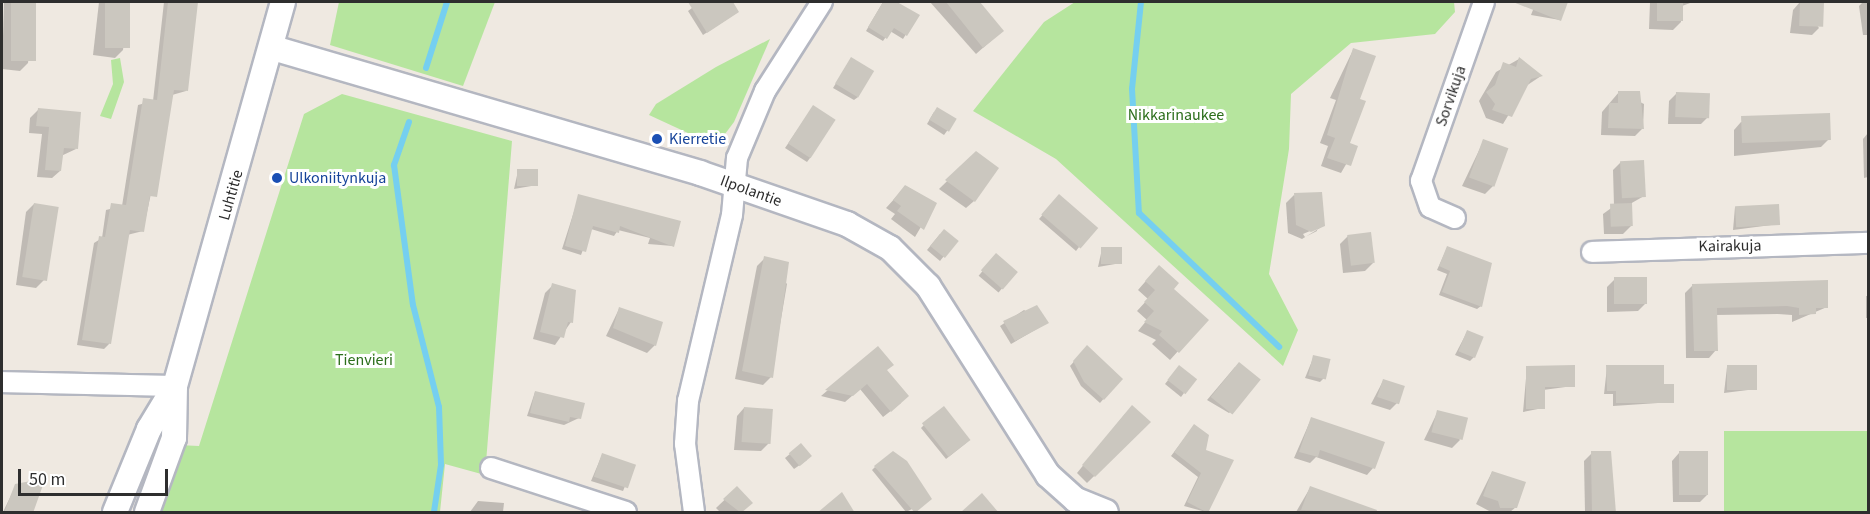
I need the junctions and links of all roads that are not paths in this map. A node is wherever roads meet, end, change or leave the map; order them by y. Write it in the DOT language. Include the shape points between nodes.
graph roads {
  1 [pos="283,2"];
  2 [pos="822,2"];
  3 [pos="1484,2"];
  4 [pos="273,48"];
  5 [pos="736,185"];
  6 [pos="1455,218"];
  7 [pos="1869,243"];
  8 [pos="1592,252"];
  9 [pos="2,382"];
  10 [pos="175,386"];
  11 [pos="491,468"];
  12 [pos="1071,506"];
  13 [pos="115,513"];
  14 [pos="147,513"];
  15 [pos="626,513"];
  16 [pos="694,513"];
  17 [pos="1106,513"];
  1 -- 4 [label="street, Luhtitie"];
  2 -- 5 [label="street" via="765,91 737,158"];
  3 -- 6 [label="street, Sorvikuja" via="1421,190 1430,207"];
  4 -- 5 [label="street, Ilpolantie"];
  4 -- 10 [label="street, Luhtitie"];
  5 -- 12 [label="street, Ilpolantie" via="847,224 912,267"];
  5 -- 16 [label="street" via="688,401 686,444"];
  7 -- 8 [label="street, Kairakuja"];
  9 -- 10 [label="street"];
  10 -- 13 [label="street, Luhtitie" via="149,429"];
  10 -- 14 [label="street, Luhtitie" via="174,438"];
  11 -- 15 [label="street"];
  12 -- 17 [label="street, Ilpolantie"];
}
